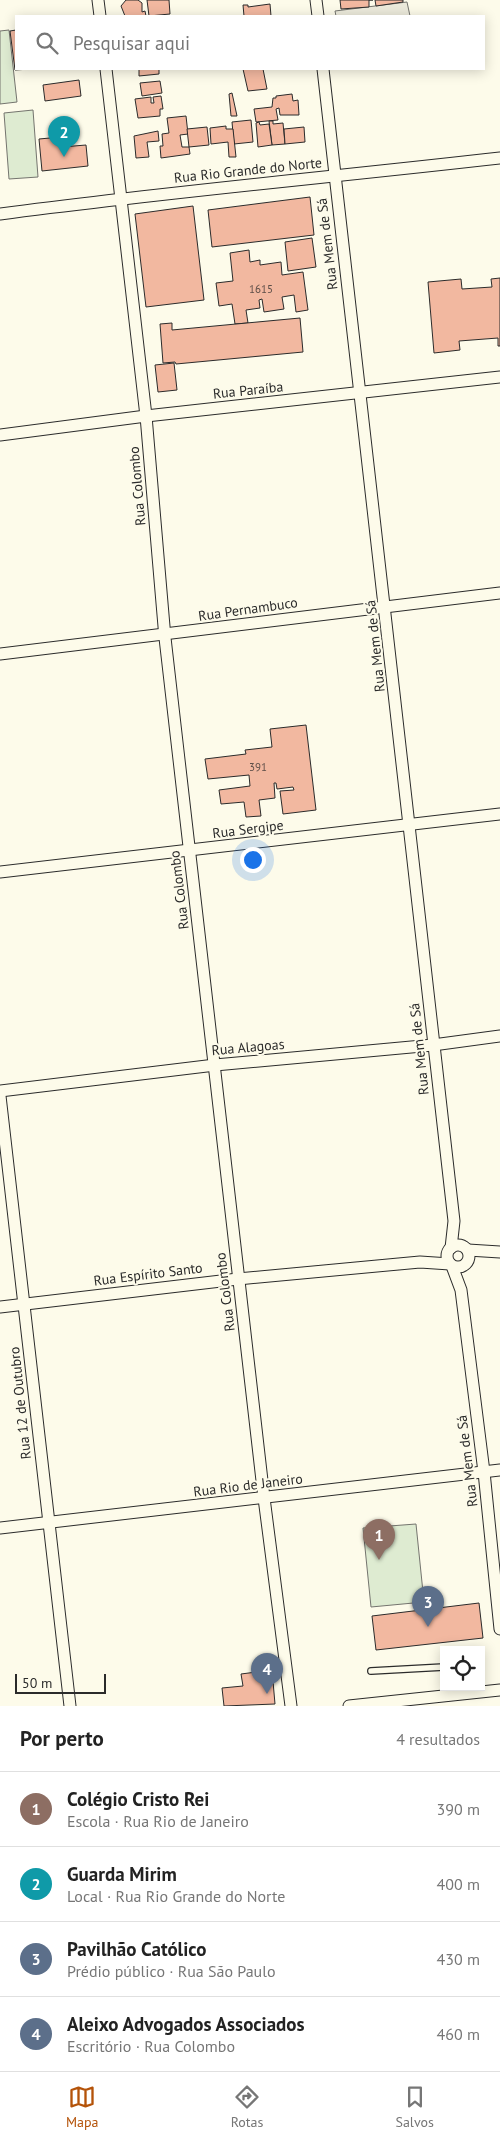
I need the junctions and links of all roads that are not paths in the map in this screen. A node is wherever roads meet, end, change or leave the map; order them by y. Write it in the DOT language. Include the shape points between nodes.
graph roads {
  1 [pos="98,0"];
  2 [pos="316,0"];
  3 [pos="100,15"];
  4 [pos="318,15"];
  5 [pos="106,70"];
  6 [pos="323,70"];
  7 [pos="500,158"];
  8 [pos="334,177"];
  9 [pos="121,198"];
  10 [pos="0,214"];
  11 [pos="500,377"];
  12 [pos="359,393"];
  13 [pos="146,416"];
  14 [pos="0,435"];
  15 [pos="500,593"];
  16 [pos="385,606"];
  17 [pos="165,636"];
  18 [pos="0,654"];
  19 [pos="500,814"];
  20 [pos="410,825"];
  21 [pos="189,851"];
  22 [pos="0,872"];
  23 [pos="500,1036"];
  24 [pos="434,1045"];
  25 [pos="215,1065"];
  26 [pos="0,1091"];
  27 [pos="0,1096"];
  28 [pos="454,1221"];
  29 [pos="466,1248"];
  30 [pos="449,1250"];
  31 [pos="496,1252"];
  32 [pos="420,1262"];
  33 [pos="468,1263"];
  34 [pos="451,1265"];
  35 [pos="238,1279"];
  36 [pos="461,1290"];
  37 [pos="24,1305"];
  38 [pos="0,1307"];
  39 [pos="500,1470"];
  40 [pos="484,1472"];
  41 [pos="264,1498"];
  42 [pos="49,1522"];
  43 [pos="0,1528"];
  44 [pos="500,1629"];
  45 [pos="440,1666"];
  46 [pos="371,1671"];
  47 [pos="485,1688"];
  48 [pos="500,1690"];
  49 [pos="454,1691"];
  50 [pos="70,1706"];
  51 [pos="291,1706"];
  52 [pos="349,1706"];
  1 -- 3 [label="street"];
  2 -- 4 [label="street"];
  5 -- 9 [label="street, Rua Colombo"];
  6 -- 8 [label="street, Rua Mem de Sá"];
  7 -- 8 [label="street, Rua Rio Grande do Norte"];
  8 -- 9 [label="street, Rua Rio Grande do Norte"];
  8 -- 12 [label="street, Rua Mem de Sá"];
  9 -- 10 [label="street, Rua Rio Grande do Norte"];
  9 -- 13 [label="street, Rua Colombo"];
  11 -- 12 [label="street, Rua Paraíba"];
  12 -- 13 [label="street, Rua Paraíba"];
  12 -- 16 [label="street, Rua Mem de Sá"];
  13 -- 14 [label="street, Rua Paraíba"];
  13 -- 17 [label="street, Rua Colombo"];
  15 -- 16 [label="street, Rua Pernambuco"];
  16 -- 17 [label="street, Rua Pernambuco"];
  16 -- 20 [label="street, Rua Mem de Sá"];
  17 -- 18 [label="street, Rua Pernambuco"];
  17 -- 21 [label="street, Rua Colombo"];
  19 -- 20 [label="street, Rua Sergipe"];
  20 -- 21 [label="street, Rua Sergipe"];
  20 -- 24 [label="street, Rua Mem de Sá"];
  21 -- 22 [label="street, Rua Sergipe"];
  21 -- 25 [label="street, Rua Colombo"];
  23 -- 24 [label="street, Rua Alagoas"];
  24 -- 25 [label="street, Rua Alagoas"];
  24 -- 28 [label="street, Rua Mem de Sá"];
  25 -- 26 [label="street, Rua Alagoas"];
  25 -- 35 [label="street, Rua Colombo"];
  27 -- 37 [label="street, Rua 12 de Outubro"];
  28 -- 29 [label="street, Rua Mem de Sá"];
  28 -- 30 [label="street, Rua Mem de Sá"];
  29 -- 30 [label="street" via="458,1245"];
  29 -- 31 [label="street"];
  29 -- 33 [label="street" via="470,1258"];
  30 -- 32 [label="street, Rua Espírito Santo"];
  30 -- 34 [label="street"];
  31 -- 33 [label="street"];
  32 -- 34 [label="street, Rua Espírito Santo"];
  32 -- 35 [label="street, Rua Espírito Santo"];
  33 -- 34 [label="street" via="457,1268"];
  33 -- 36 [label="street, Rua Mem de Sá"];
  34 -- 36 [label="street, Rua Mem de Sá"];
  35 -- 37 [label="street, Rua Espírito Santo"];
  35 -- 41 [label="street, Rua Colombo"];
  36 -- 40 [label="street, Rua Mem de Sá"];
  37 -- 38 [label="street, Rua Espírito Santo"];
  37 -- 42 [label="street, Rua 12 de Outubro"];
  39 -- 40 [label="street, Rua Rio de Janeiro"];
  40 -- 41 [label="street, Rua Rio de Janeiro"];
  40 -- 44 [label="street, Rua Mem de Sá"];
  41 -- 42 [label="street, Rua Rio de Janeiro"];
  41 -- 51 [label="street, Rua Colombo"];
  42 -- 43 [label="street, Rua Rio de Janeiro"];
  42 -- 50 [label="street, Rua 12 de Outubro"];
  45 -- 46 [label="lane"];
  47 -- 48 [label="street"];
  49 -- 52 [label="street"];
}
